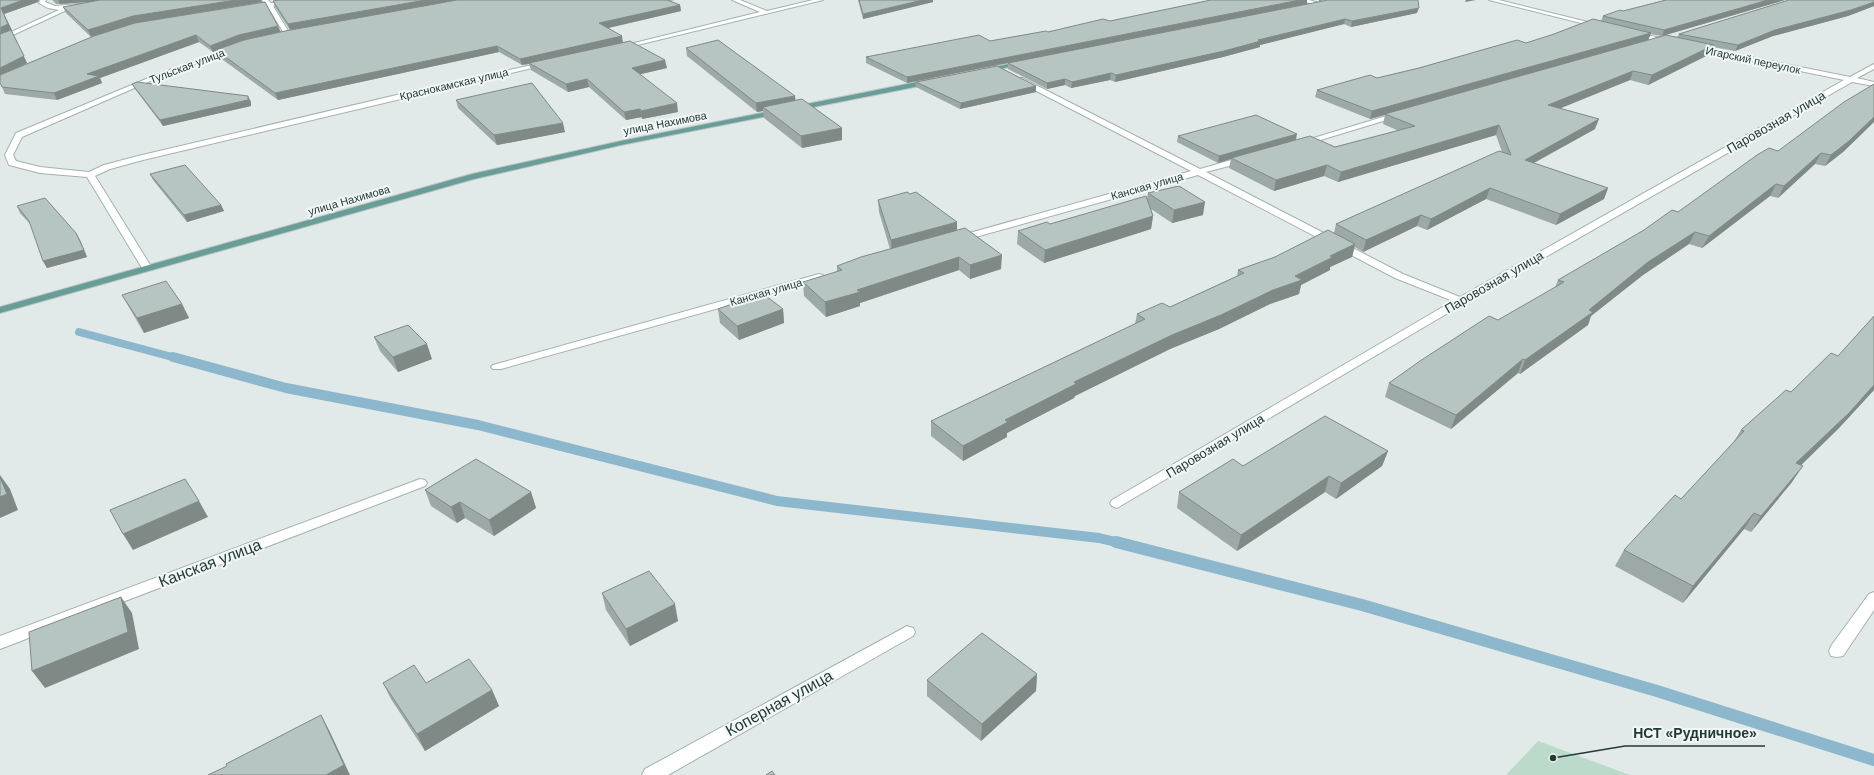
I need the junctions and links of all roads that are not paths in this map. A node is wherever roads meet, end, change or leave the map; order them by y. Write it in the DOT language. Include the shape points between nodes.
graph roads {
  1 [pos="43,0"];
  2 [pos="297,0"];
  3 [pos="735,0"];
  4 [pos="820,0"];
  5 [pos="1302,0"];
  6 [pos="1492,0"];
  7 [pos="267,2"];
  8 [pos="1322,4"];
  9 [pos="82,6"];
  10 [pos="1304,7"];
  11 [pos="67,8"];
  12 [pos="240,9"];
  13 [pos="765,12"];
  14 [pos="1608,28"];
  15 [pos="1623,31"];
  16 [pos="294,32"];
  17 [pos="0,39"];
  18 [pos="1662,40"];
  19 [pos="1677,40"];
  20 [pos="1646,45"];
  21 [pos="1685,46"];
  22 [pos="237,47"];
  23 [pos="612,49"];
  24 [pos="1034,61"];
  25 [pos="551,63"];
  26 [pos="1874,66"];
  27 [pos="998,68"];
  28 [pos="975,72"];
  29 [pos="944,78"];
  30 [pos="1849,80"];
  31 [pos="1874,84"];
  32 [pos="1408,112"];
  33 [pos="1292,145"];
  34 [pos="1254,156"];
  35 [pos="1200,172"];
  36 [pos="90,176"];
  37 [pos="948,242"];
  38 [pos="146,268"];
  39 [pos="826,275"];
  40 [pos="1461,301"];
  41 [pos="0,310"];
  42 [pos="497,367"];
  43 [pos="420,483"];
  44 [pos="1117,503"];
  45 [pos="1874,598"];
  46 [pos="907,632"];
  47 [pos="0,643"];
  48 [pos="1837,651"];
  49 [pos="650,775"];
  1 -- 11 [label="street" via="47,7"];
  2 -- 7 [label="street"];
  3 -- 13 [label="street"];
  4 -- 13 [label="street"];
  5 -- 8 [label="street"];
  6 -- 14 [label="street"];
  7 -- 12 [label="street"];
  7 -- 16 [label="street" via="283,35"];
  8 -- 10 [label="main road"];
  9 -- 11 [label="street"];
  11 -- 17 [label="street"];
  13 -- 23 [label="street"];
  15 -- 18 [label="street"];
  18 -- 19 [label="street"];
  18 -- 20 [label="street"];
  21 -- 30 [label="street, Игарский переулок"];
  22 -- 36 [label="street, Тульская улица" via="153,78 19,135 9,155 12,163 40,170"];
  24 -- 27 [label="main road"];
  25 -- 36 [label="street, Краснокамская улица" via="142,158 107,167"];
  26 -- 30 [label="street, Паровозная улица"];
  27 -- 28 [label="main road"];
  27 -- 35 [label="street"];
  29 -- 38 [label="main road, улица Нахимова" via="621,143 472,177"];
  30 -- 31 [label="street, Игарский переулок"];
  30 -- 40 [label="street, Паровозная улица"];
  32 -- 33 [label="street"];
  34 -- 35 [label="street, Канская улица"];
  35 -- 37 [label="street, Канская улица"];
  35 -- 40 [label="street" via="1398,276"];
  36 -- 38 [label="street"];
  38 -- 41 [label="main road, улица Нахимова"];
  39 -- 42 [label="street, Канская улица"];
  40 -- 44 [label="street, Паровозная улица"];
  43 -- 47 [label="street, Канская улица"];
  45 -- 48 [label="street"];
  46 -- 49 [label="street, Коперная улица"];
}
